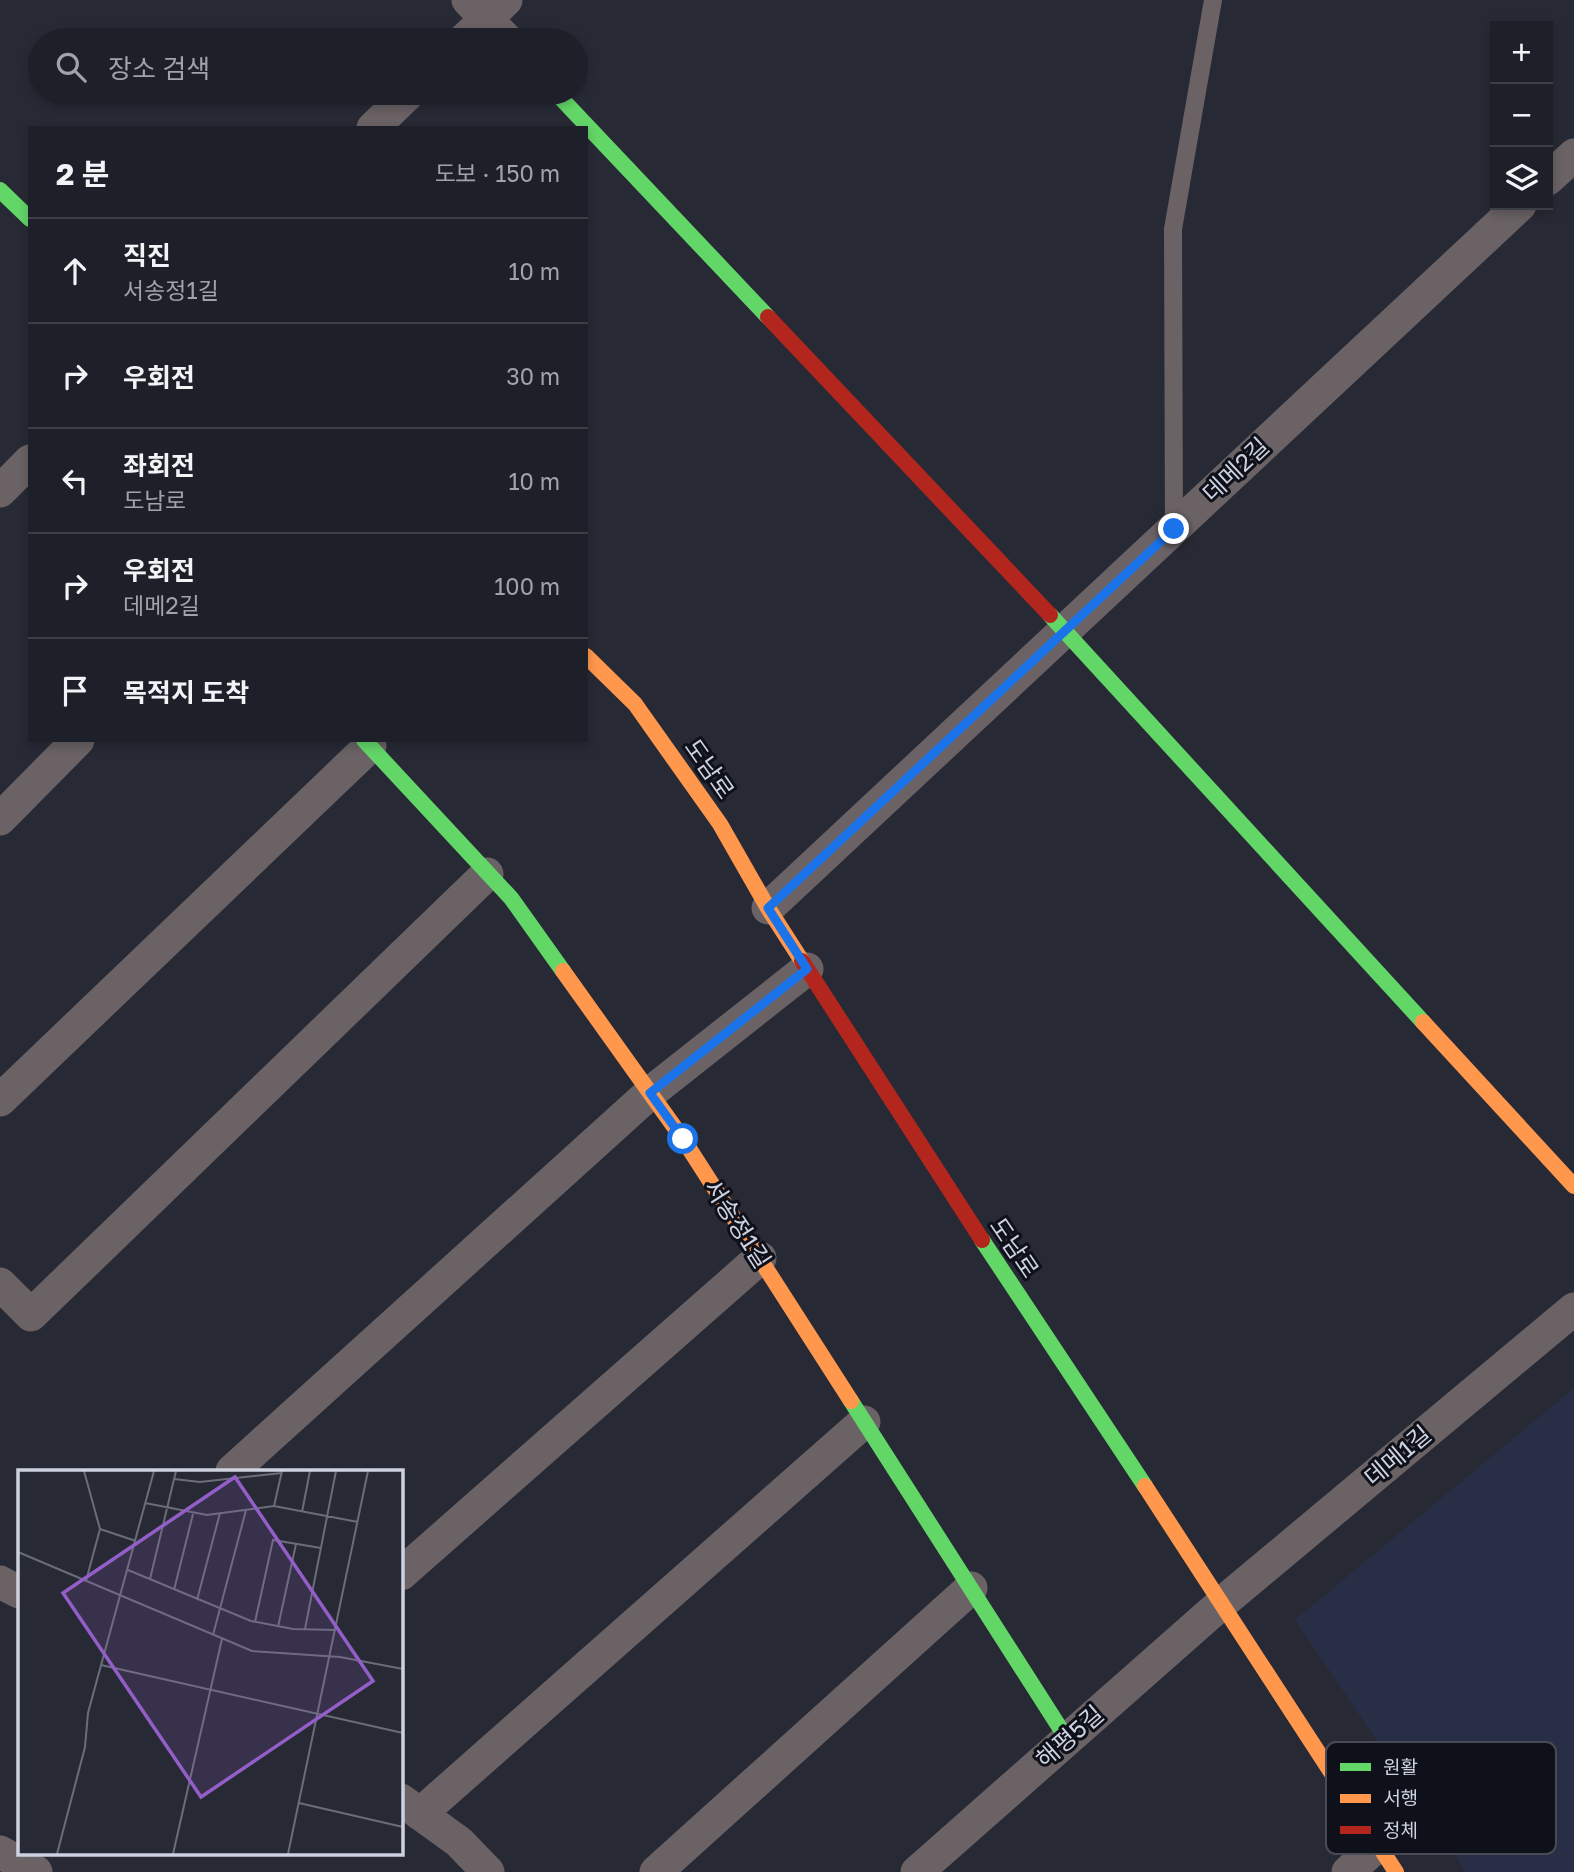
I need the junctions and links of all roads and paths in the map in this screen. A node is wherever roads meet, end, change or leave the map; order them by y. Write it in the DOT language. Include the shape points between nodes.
graph roads {
  1 [pos="1213,0"];
  2 [pos="397,105"];
  3 [pos="567,105"];
  4 [pos="375,126"];
  5 [pos="587,126"];
  6 [pos="588,127"];
  7 [pos="1574,155"];
  8 [pos="1553,174"];
  9 [pos="0,190"];
  10 [pos="1515,210"];
  11 [pos="28,217"];
  12 [pos="1174,529"];
  13 [pos="1065,631"];
  14 [pos="588,658"];
  15 [pos="76,742"];
  16 [pos="367,743"];
  17 [pos="0,819"];
  18 [pos="487,873"];
  19 [pos="768,908"];
  20 [pos="807,969"];
  21 [pos="650,1093"];
  22 [pos="0,1100"];
  23 [pos="1574,1186"];
  24 [pos="760,1258"];
  25 [pos="0,1284"];
  26 [pos="1574,1309"];
  27 [pos="864,1422"];
  28 [pos="233,1470"];
  29 [pos="402,1573"];
  30 [pos="0,1582"];
  31 [pos="971,1588"];
  32 [pos="18,1591"];
  33 [pos="1222,1603"];
  34 [pos="1068,1740"];
  35 [pos="1326,1764"];
  36 [pos="411,1807"];
  37 [pos="0,1852"];
  38 [pos="1387,1859"];
  39 [pos="36,1872"];
  40 [pos="488,1872"];
  41 [pos="656,1872"];
  42 [pos="918,1872"];
  43 [pos="1348,1872"];
  1 -- 12 [label="lane" via="1173,229"];
  2 -- 4 [label="street"];
  3 -- 5 [label="street"];
  6 -- 13 [label="street"];
  7 -- 8 [label="street"];
  9 -- 11 [label="street"];
  10 -- 12 [label="street, 데메2길"];
  12 -- 13 [label="street, 데메2길"];
  13 -- 19 [label="street, 데메2길"];
  13 -- 23 [label="street"];
  14 -- 19 [label="street, 도남로" via="635,704 720,824"];
  15 -- 17 [label="street"];
  16 -- 18 [label="street, 서송정1길"];
  16 -- 22 [label="street"];
  18 -- 21 [label="street, 서송정1길" via="511,898"];
  18 -- 25 [label="street" via="32,1315"];
  19 -- 20 [label="street, 도남로"];
  20 -- 21 [label="street"];
  20 -- 33 [label="street, 도남로"];
  21 -- 24 [label="street, 서송정1길"];
  21 -- 28 [label="street"];
  24 -- 27 [label="street, 서송정1길"];
  24 -- 29 [label="street"];
  26 -- 33 [label="street, 데메1길"];
  27 -- 31 [label="street, 서송정1길"];
  27 -- 36 [label="street"];
  30 -- 32 [label="street"];
  31 -- 34 [label="street, 서송정1길"];
  31 -- 41 [label="street"];
  33 -- 34 [label="street, 해평5길"];
  33 -- 35 [label="street, 도남로"];
  34 -- 42 [label="street, 해평5길"];
  36 -- 40 [label="street" via="458,1842"];
  37 -- 39 [label="street"];
  38 -- 43 [label="street"];
}
